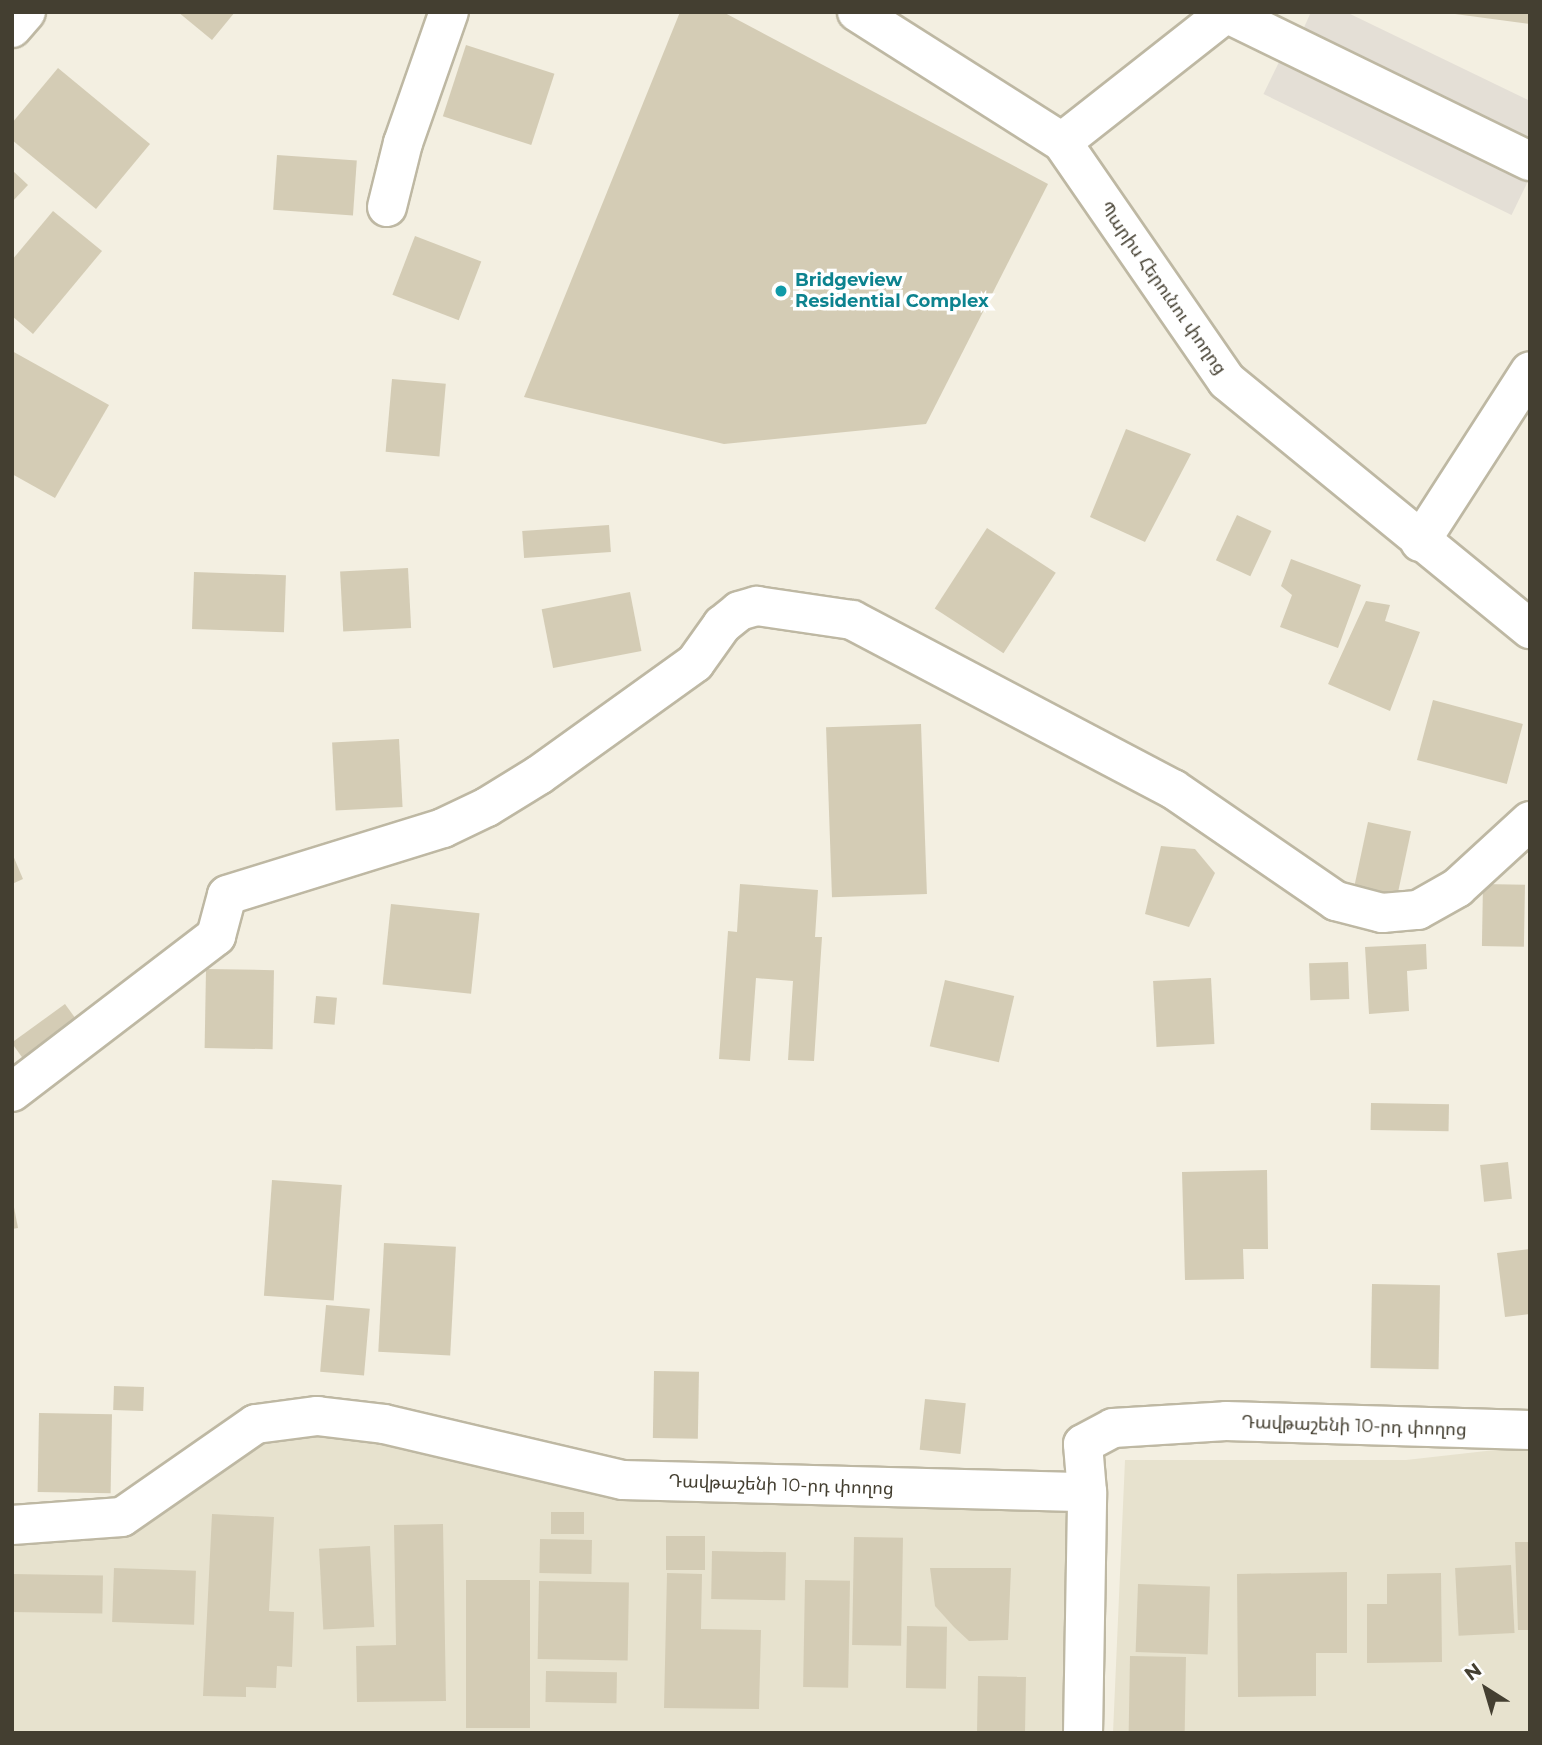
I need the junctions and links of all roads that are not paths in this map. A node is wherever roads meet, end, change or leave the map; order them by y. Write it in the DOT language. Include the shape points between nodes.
graph roads {
  1 [pos="26,12"];
  2 [pos="449,12"];
  3 [pos="857,12"];
  4 [pos="12,28"];
  5 [pos="1062,142"];
  6 [pos="1530,161"];
  7 [pos="387,207"];
  8 [pos="1524,392"];
  9 [pos="1420,542"];
  10 [pos="1530,629"];
  11 [pos="1530,821"];
  12 [pos="12,1092"];
  13 [pos="1530,1430"];
  14 [pos="1087,1492"];
  15 [pos="12,1525"];
  16 [pos="1083,1733"];
  1 -- 4 [label="street"];
  2 -- 7 [label="street" via="403,143"];
  3 -- 5 [label="street, Պարիս Հերունու փողոց"];
  5 -- 6 [label="street" via="1226,13"];
  5 -- 9 [label="street, Պարիս Հերունու փողոց" via="1227,381"];
  8 -- 9 [label="street"];
  9 -- 10 [label="street, Պարիս Հերունու փողոց"];
  11 -- 12 [label="street" via="1457,888 1418,910 1382,914 1336,901 1173,789 852,620 757,606 739,611 722,625 695,663 539,775 486,807 443,828 228,895 216,936"];
  13 -- 14 [label="street, Դավթաշենի 10-րդ փողոց" via="1226,1421 1113,1428 1083,1444"];
  14 -- 15 [label="street, Դավթաշենի 10-րդ փողոց" via="623,1480 384,1424 317,1416 256,1424 122,1517"];
  14 -- 16 [label="street"];
}
